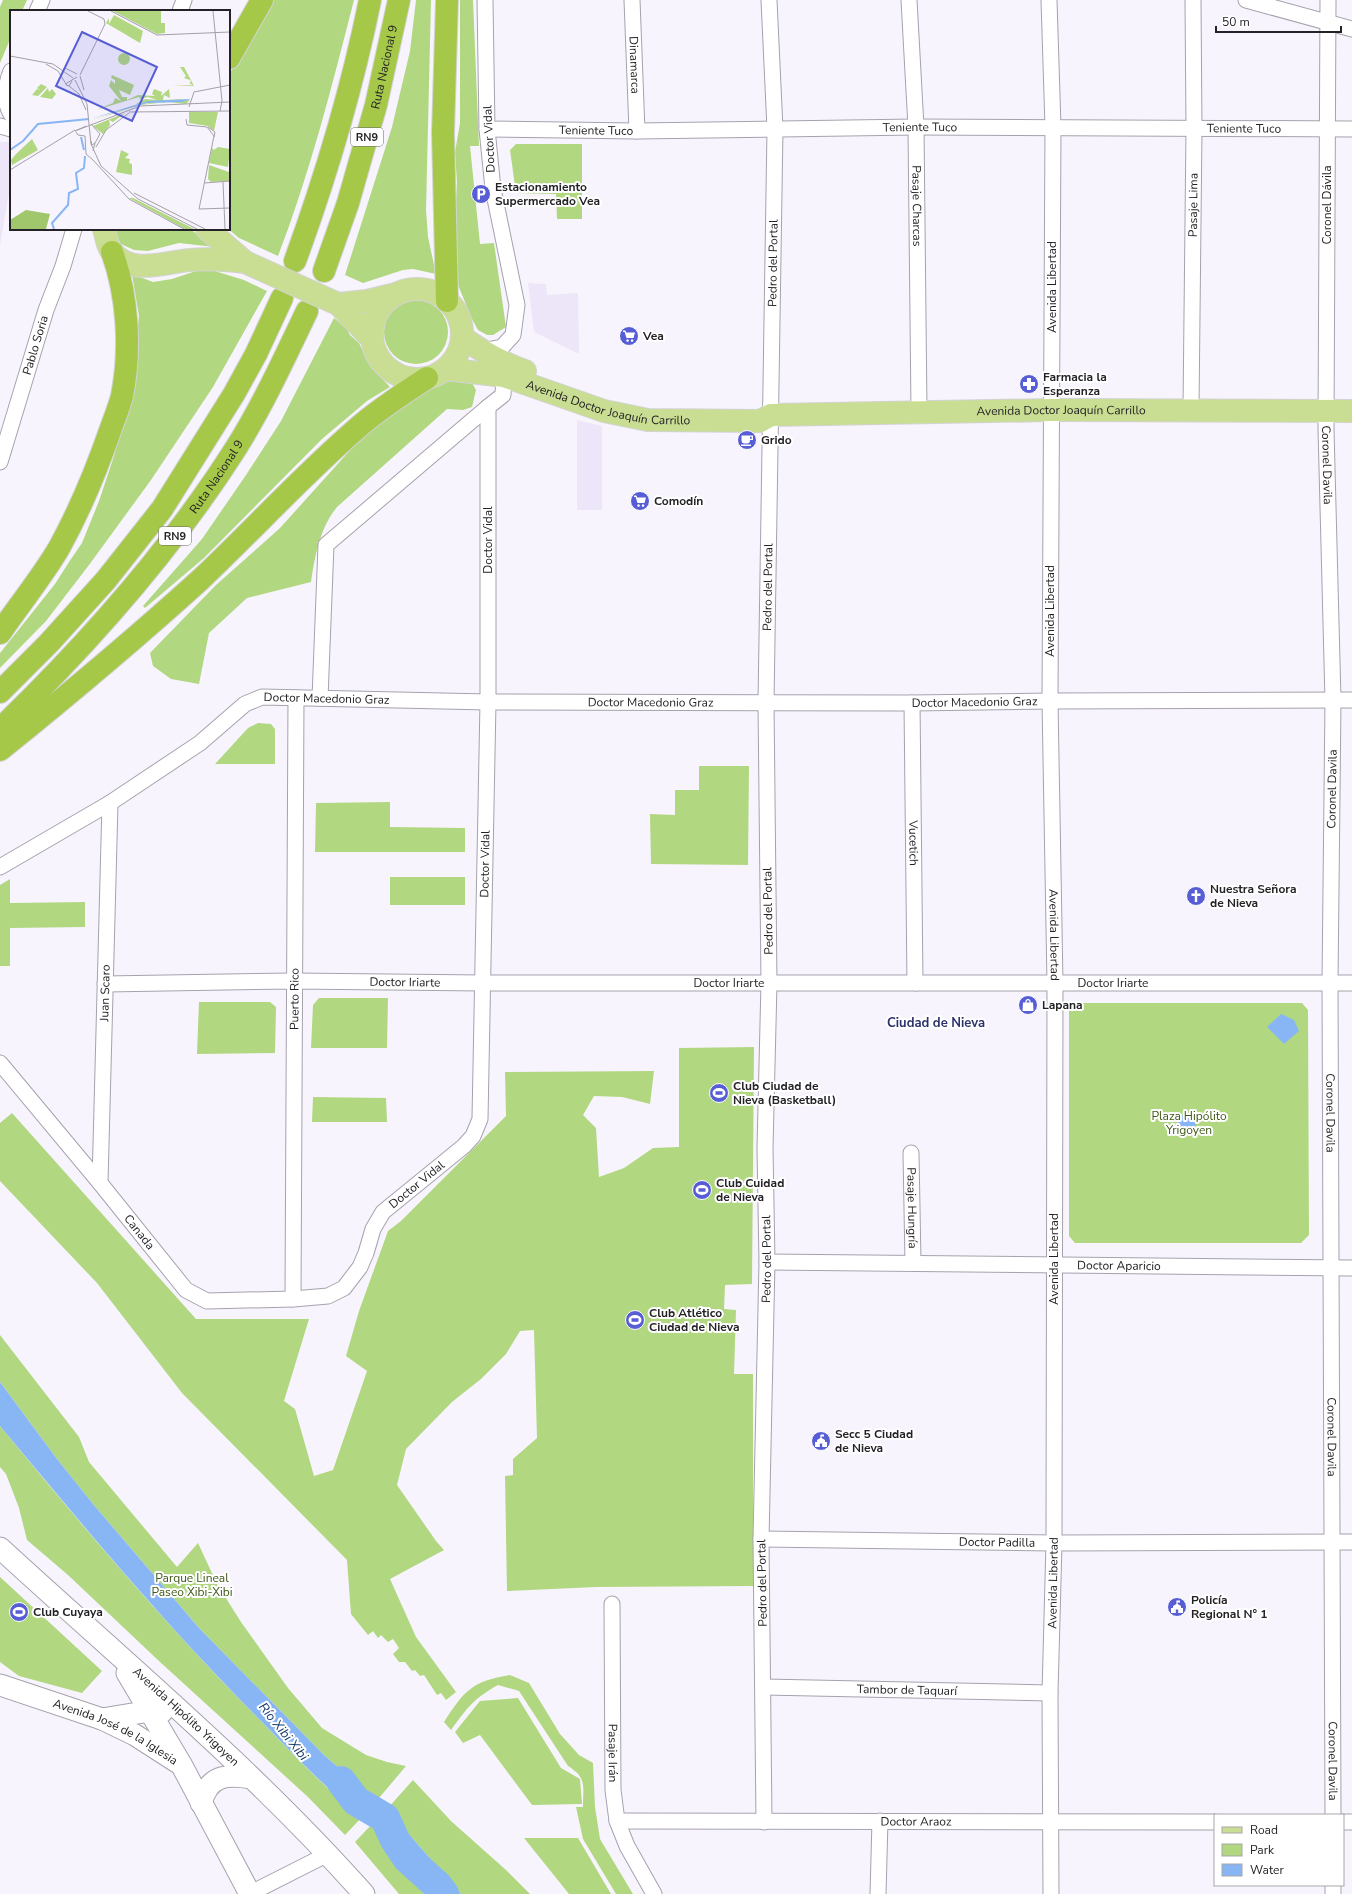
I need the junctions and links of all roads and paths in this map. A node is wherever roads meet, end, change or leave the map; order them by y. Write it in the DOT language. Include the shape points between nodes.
graph roads {
  1 [pos="42,0"];
  2 [pos="184,0"];
  3 [pos="262,0"];
  4 [pos="370,0"];
  5 [pos="399,0"];
  6 [pos="447,0"];
  7 [pos="485,0"];
  8 [pos="632,0"];
  9 [pos="769,0"];
  10 [pos="909,0"];
  11 [pos="1049,0"];
  12 [pos="1193,0"];
  13 [pos="1246,0"];
  14 [pos="1328,0"];
  15 [pos="37,10"];
  16 [pos="180,10"];
  17 [pos="1329,23"];
  18 [pos="1352,29"];
  19 [pos="230,56"];
  20 [pos="10,73"];
  21 [pos="10,113"];
  22 [pos="0,126"];
  23 [pos="916,127"];
  24 [pos="1053,127"];
  25 [pos="487,129"];
  26 [pos="775,129"];
  27 [pos="1194,129"];
  28 [pos="1327,129"];
  29 [pos="1352,129"];
  30 [pos="10,130"];
  31 [pos="637,130"];
  32 [pos="74,230"];
  33 [pos="104,230"];
  34 [pos="208,230"];
  35 [pos="112,252"];
  36 [pos="295,261"];
  37 [pos="245,262"];
  38 [pos="324,271"];
  39 [pos="396,294"];
  40 [pos="282,298"];
  41 [pos="447,301"];
  42 [pos="338,304"];
  43 [pos="307,311"];
  44 [pos="462,337"];
  45 [pos="372,339"];
  46 [pos="482,351"];
  47 [pos="436,373"];
  48 [pos="504,376"];
  49 [pos="488,407"];
  50 [pos="1191,409"];
  51 [pos="1052,410"];
  52 [pos="1327,411"];
  53 [pos="1352,411"];
  54 [pos="919,412"];
  55 [pos="771,415"];
  56 [pos="4,434"];
  57 [pos="0,462"];
  58 [pos="0,633"];
  59 [pos="0,692"];
  60 [pos="296,698"];
  61 [pos="320,698"];
  62 [pos="1333,700"];
  63 [pos="1352,700"];
  64 [pos="1050,701"];
  65 [pos="488,702"];
  66 [pos="766,703"];
  67 [pos="912,703"];
  68 [pos="0,730"];
  69 [pos="0,750"];
  70 [pos="110,803"];
  71 [pos="0,868"];
  72 [pos="294,981"];
  73 [pos="483,983"];
  74 [pos="769,983"];
  75 [pos="915,983"];
  76 [pos="1055,983"];
  77 [pos="1330,983"];
  78 [pos="1352,983"];
  79 [pos="105,984"];
  80 [pos="0,1063"];
  81 [pos="911,1153"];
  82 [pos="100,1183"];
  83 [pos="767,1262"];
  84 [pos="913,1263"];
  85 [pos="1054,1266"];
  86 [pos="1331,1268"];
  87 [pos="1352,1268"];
  88 [pos="328,1296"];
  89 [pos="292,1299"];
  90 [pos="761,1539"];
  91 [pos="1332,1542"];
  92 [pos="1352,1542"];
  93 [pos="1054,1543"];
  94 [pos="0,1548"];
  95 [pos="612,1604"];
  96 [pos="117,1655"];
  97 [pos="0,1685"];
  98 [pos="764,1687"];
  99 [pos="1050,1693"];
  100 [pos="150,1711"];
  101 [pos="102,1719"];
  102 [pos="203,1731"];
  103 [pos="181,1764"];
  104 [pos="251,1778"];
  105 [pos="201,1803"];
  106 [pos="1333,1814"];
  107 [pos="617,1821"];
  108 [pos="880,1821"];
  109 [pos="764,1822"];
  110 [pos="1214,1822"];
  111 [pos="1050,1823"];
  112 [pos="328,1854"];
  113 [pos="249,1894"];
  114 [pos="364,1894"];
  115 [pos="654,1894"];
  116 [pos="878,1894"];
  117 [pos="1051,1894"];
  1 -- 15 [label="street"];
  2 -- 16 [label="street"];
  3 -- 19 [label="highway"];
  4 -- 36 [label="highway, RN9" via="347,100"];
  5 -- 38 [label="highway, Ruta Nacional 9 / RN9" via="376,105 348,203"];
  6 -- 41 [label="highway" via="443,132"];
  7 -- 25 [label="street, Doctor Vidal"];
  8 -- 31 [label="street, Dinamarca"];
  9 -- 26 [label="street, Pedro del Portal"];
  10 -- 23 [label="street, Pasaje Charcas"];
  11 -- 24 [label="street, Avenida Libertad"];
  12 -- 27 [label="street, Pasaje Lima"];
  13 -- 17 [label="street"];
  14 -- 17 [label="street, Coronel Dávila"];
  17 -- 18 [label="street"];
  17 -- 28 [label="street, Coronel Dávila"];
  20 -- 21 [label="street" via="6,82 7,109"];
  22 -- 30 [label="street"];
  23 -- 24 [label="street, Teniente Tuco"];
  23 -- 26 [label="street, Teniente Tuco"];
  23 -- 54 [label="street, Pasaje Charcas"];
  24 -- 27 [label="street, Teniente Tuco"];
  24 -- 51 [label="street, Avenida Libertad"];
  25 -- 31 [label="street, Teniente Tuco"];
  25 -- 46 [label="street, Doctor Vidal" via="493,189 517,305 513,335 502,347"];
  26 -- 31 [label="street, Teniente Tuco"];
  26 -- 55 [label="street, Pedro del Portal"];
  27 -- 28 [label="street, Teniente Tuco"];
  27 -- 50 [label="street, Pasaje Lima"];
  28 -- 29 [label="street, Teniente Tuco"];
  28 -- 52 [label="street, Coronel Dávila"];
  32 -- 56 [label="street, Pablo Soria"];
  33 -- 35 [label="main road"];
  34 -- 37 [label="main road"];
  35 -- 37 [label="main road" via="126,262 146,267 211,258"];
  35 -- 58 [label="highway" via="117,266 125,314 126,356 122,396 83,503 58,549"];
  37 -- 42 [label="main road, bridge"];
  39 -- 41 [label="main road" via="409,289 423,289 436,293"];
  39 -- 42 [label="main road"];
  39 -- 45 [label="main road" via="377,313"];
  40 -- 59 [label="highway, RN9" via="234,394 162,509 106,580 49,644"];
  41 -- 44 [label="main road" via="456,311 461,323"];
  42 -- 45 [label="main road"];
  43 -- 68 [label="highway, Ruta Nacional 9 / RN9" via="236,448 166,548 80,647"];
  44 -- 46 [label="main road, Avenida Doctor Joaquín Carrillo"];
  44 -- 47 [label="main road" via="454,360"];
  45 -- 47 [label="main road" via="382,362 402,376 414,379"];
  46 -- 55 [label="main road, Avenida Doctor Joaquín Carrillo" via="512,367 606,400 642,408 760,410"];
  47 -- 48 [label="main road, Avenida Doctor Joaquín Carrillo"];
  47 -- 69 [label="highway" via="399,396 354,430 200,579 85,680"];
  48 -- 49 [label="street" via="503,395"];
  48 -- 55 [label="main road, Avenida Doctor Joaquín Carrillo" via="604,411 648,420 760,421"];
  49 -- 61 [label="street" via="326,545"];
  49 -- 65 [label="street, Doctor Vidal"];
  50 -- 51 [label="main road, Avenida Doctor Joaquín Carrillo"];
  50 -- 52 [label="main road, Avenida Doctor Joaquín Carrillo"];
  51 -- 54 [label="main road, Avenida Doctor Joaquín Carrillo"];
  51 -- 64 [label="street, Avenida Libertad"];
  52 -- 53 [label="main road, Avenida Doctor Joaquín Carrillo"];
  52 -- 62 [label="street, Coronel Davila"];
  54 -- 55 [label="main road, Avenida Doctor Joaquín Carrillo"];
  55 -- 66 [label="street, Pedro del Portal"];
  56 -- 57 [label="street, Pablo Soria"];
  60 -- 61 [label="street, Doctor Macedonio Graz"];
  60 -- 70 [label="street, Doctor Macedonio Graz" via="262,697 245,704 200,743"];
  60 -- 72 [label="street, Puerto Rico"];
  61 -- 65 [label="street, Doctor Macedonio Graz"];
  62 -- 63 [label="street, Doctor Macedonio Graz"];
  62 -- 64 [label="street, Doctor Macedonio Graz"];
  62 -- 77 [label="street, Coronel Davila"];
  64 -- 67 [label="street, Doctor Macedonio Graz"];
  64 -- 76 [label="street, Avenida Libertad"];
  65 -- 66 [label="street, Doctor Macedonio Graz"];
  65 -- 73 [label="street, Doctor Vidal"];
  66 -- 67 [label="street, Doctor Macedonio Graz"];
  66 -- 74 [label="street, Pedro del Portal"];
  67 -- 75 [label="street, Vucetich"];
  70 -- 71 [label="street, Doctor Macedonio Graz"];
  70 -- 79 [label="street, Juan Scaro"];
  72 -- 73 [label="street, Doctor Iriarte"];
  72 -- 79 [label="street, Doctor Iriarte"];
  72 -- 89 [label="street, Puerto Rico"];
  73 -- 74 [label="street, Doctor Iriarte"];
  73 -- 88 [label="street, Doctor Vidal" via="480,1119 473,1136 383,1212 372,1229 360,1267 344,1288"];
  74 -- 75 [label="street, Doctor Iriarte"];
  74 -- 83 [label="street, Pedro del Portal" via="765,1148"];
  75 -- 76 [label="street, Doctor Iriarte"];
  76 -- 77 [label="street, Doctor Iriarte"];
  76 -- 85 [label="street, Avenida Libertad"];
  77 -- 78 [label="street, Doctor Iriarte"];
  77 -- 86 [label="street, Coronel Davila"];
  79 -- 82 [label="street, Juan Scaro"];
  80 -- 82 [label="street, Canada"];
  81 -- 84 [label="street, Pasaje Hungría"];
  82 -- 89 [label="street, Canada" via="186,1290 207,1301"];
  83 -- 84 [label="street, Doctor Aparicio"];
  83 -- 90 [label="street, Pedro del Portal"];
  84 -- 85 [label="street, Doctor Aparicio"];
  85 -- 86 [label="street, Doctor Aparicio"];
  85 -- 93 [label="street, Avenida Libertad"];
  86 -- 87 [label="street, Doctor Aparicio"];
  86 -- 91 [label="street, Coronel Davila"];
  88 -- 89 [label="street, Canada"];
  90 -- 93 [label="street, Doctor Padilla"];
  90 -- 98 [label="street, Pedro del Portal"];
  91 -- 92 [label="street, Doctor Padilla"];
  91 -- 93 [label="street, Doctor Padilla"];
  91 -- 106 [label="street, Coronel Davila"];
  93 -- 99 [label="street, Avenida Libertad"];
  94 -- 96 [label="main road, Avenida Hipólito Yrigoyen"];
  95 -- 107 [label="street, Pasaje Irán" via="613,1790"];
  96 -- 100 [label="main road"];
  96 -- 102 [label="main road, Avenida Hipólito Yrigoyen"];
  97 -- 101 [label="main road, Avenida José de la Iglesia"];
  98 -- 99 [label="street, Tambor de Taquarí"];
  98 -- 109 [label="street, Pedro del Portal"];
  99 -- 111 [label="street, Avenida Libertad"];
  100 -- 101 [label="main road"];
  100 -- 102 [label="main road" via="174,1715"];
  100 -- 103 [label="main road"];
  101 -- 103 [label="main road, Avenida José de la Iglesia" via="135,1735"];
  102 -- 104 [label="main road, Avenida Hipólito Yrigoyen"];
  103 -- 105 [label="main road, Avenida José de la Iglesia"];
  104 -- 105 [label="main road" via="231,1775 223,1777 209,1786"];
  104 -- 112 [label="main road, Avenida Hipólito Yrigoyen"];
  105 -- 113 [label="main road, Avenida José de la Iglesia"];
  107 -- 109 [label="street, Doctor Araoz"];
  107 -- 115 [label="street, Pasaje Irán" via="627,1846"];
  108 -- 109 [label="street, Doctor Araoz"];
  108 -- 111 [label="street, Doctor Araoz"];
  108 -- 116 [label="street"];
  110 -- 111 [label="street, Doctor Araoz"];
  111 -- 117 [label="street, Avenida Libertad"];
  112 -- 113 [label="street"];
  112 -- 114 [label="main road, Avenida Hipólito Yrigoyen"];
}
